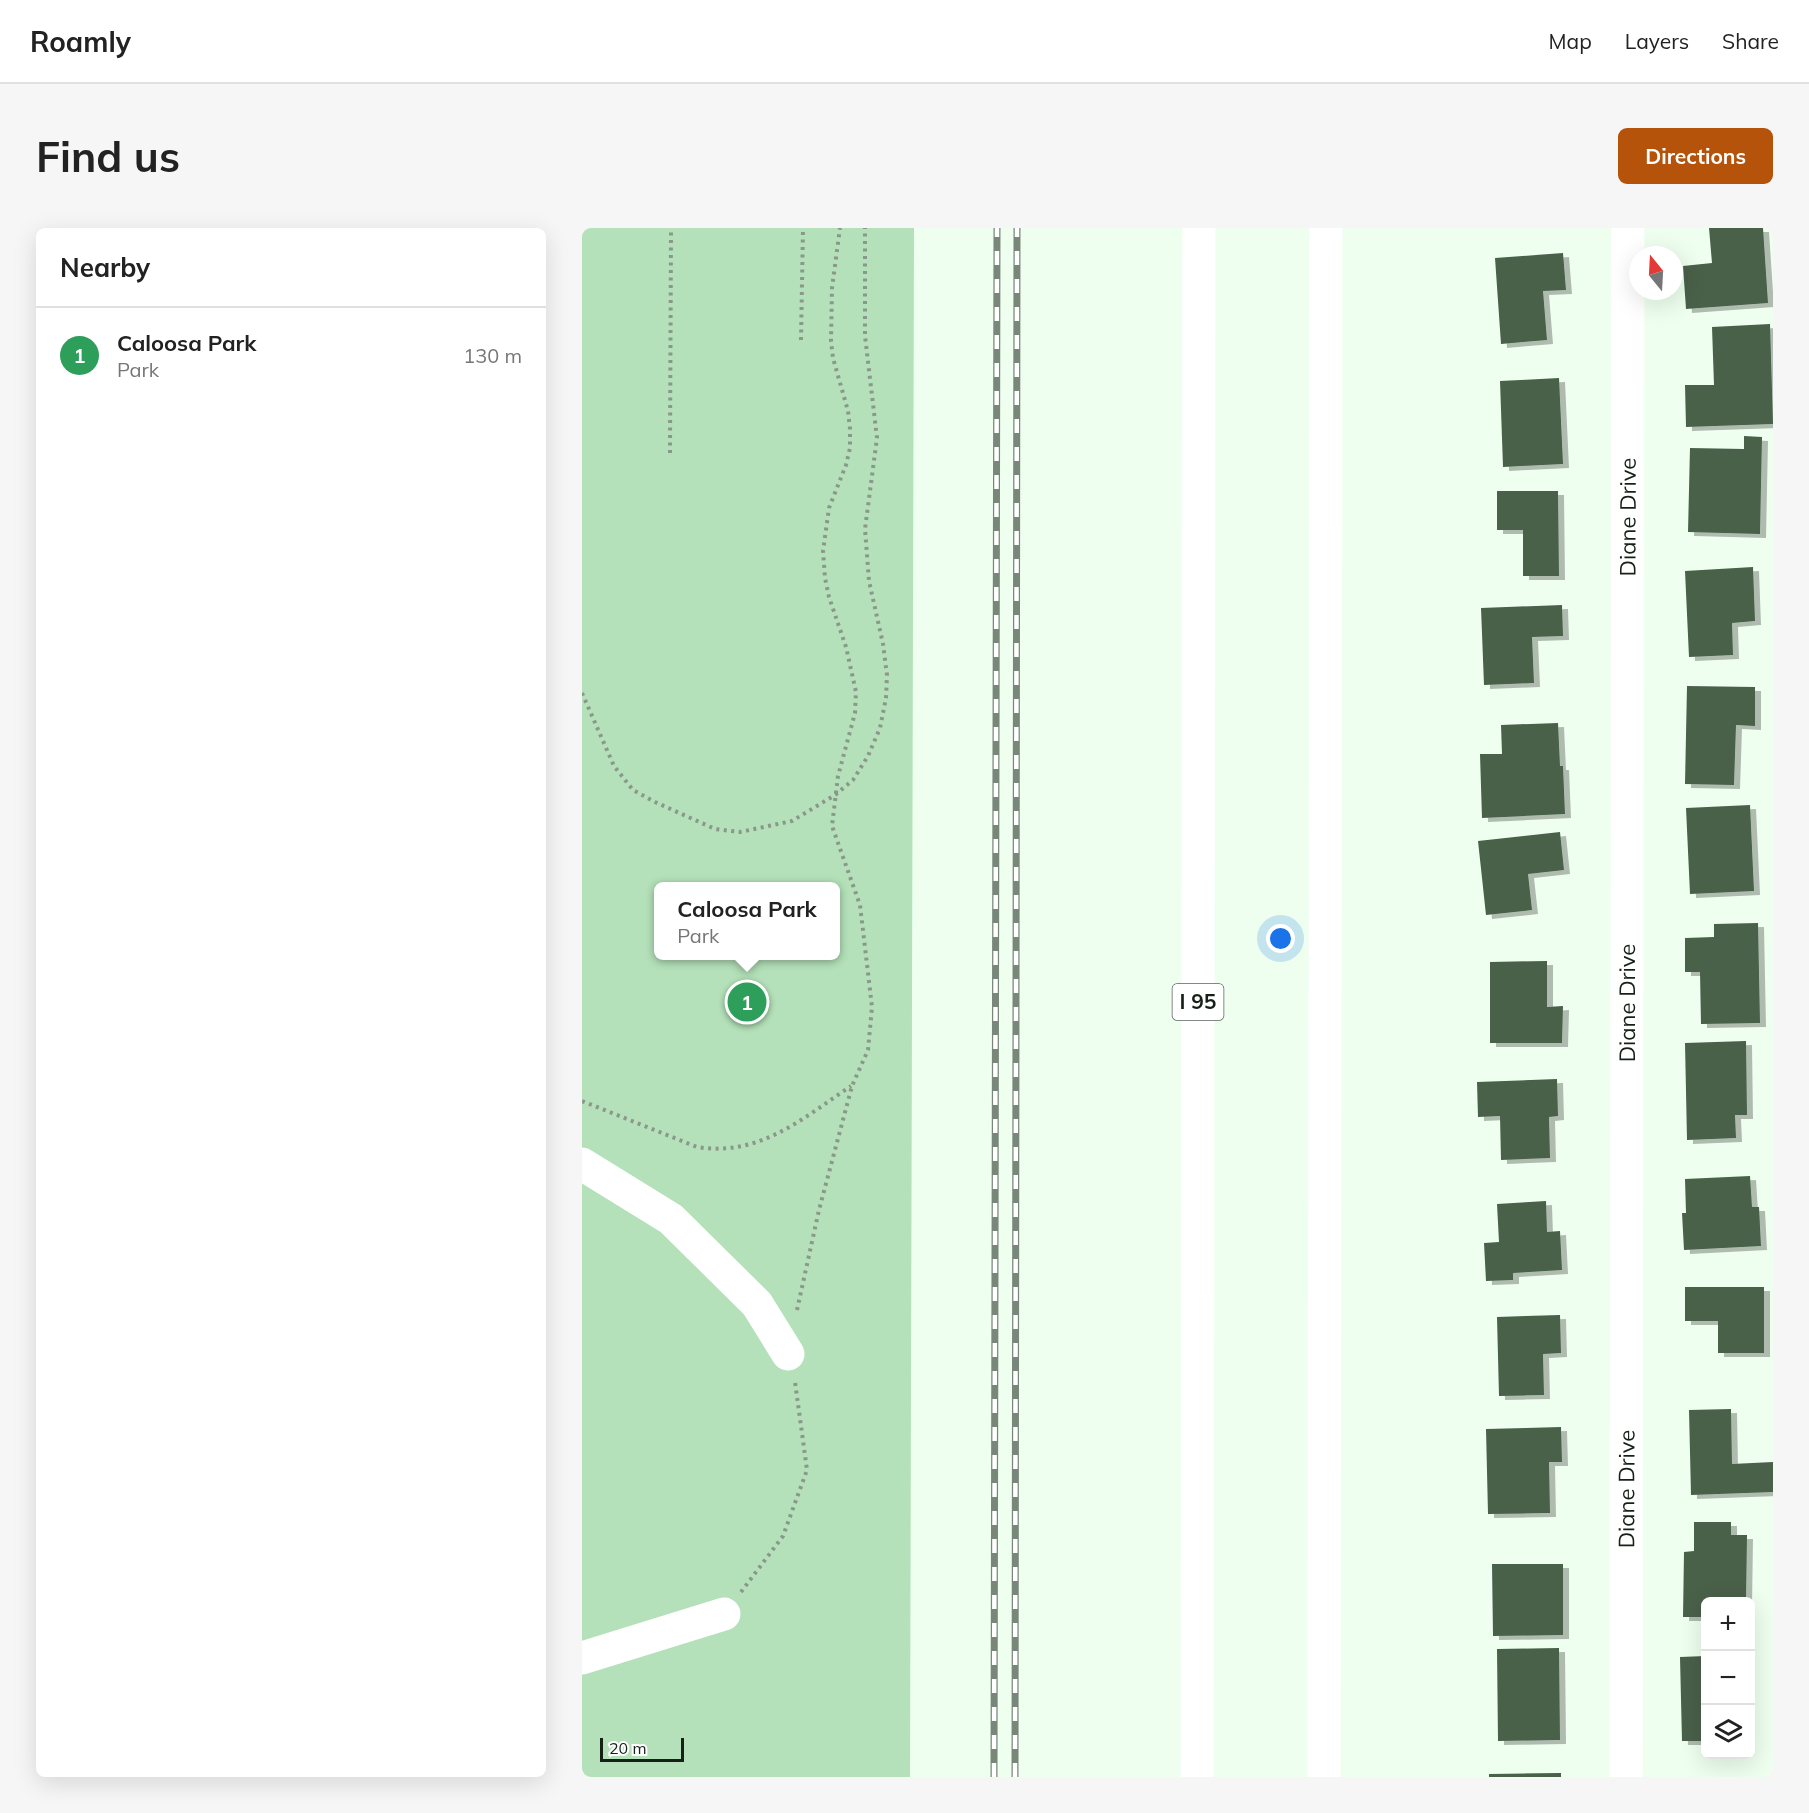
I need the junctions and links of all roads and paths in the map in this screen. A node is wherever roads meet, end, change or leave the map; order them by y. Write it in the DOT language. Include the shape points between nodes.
graph roads {
  1 [pos="671,228"];
  2 [pos="803,228"];
  3 [pos="840,228"];
  4 [pos="865,228"];
  5 [pos="1199,228"];
  6 [pos="1326,228"];
  7 [pos="1628,228"];
  8 [pos="801,340"];
  9 [pos="670,453"];
  10 [pos="582,693"];
  11 [pos="835,795"];
  12 [pos="852,1086"];
  13 [pos="582,1101"];
  14 [pos="582,1164"];
  15 [pos="788,1354"];
  16 [pos="724,1614"];
  17 [pos="582,1658"];
  18 [pos="1197,1777"];
  19 [pos="1324,1777"];
  20 [pos="1626,1777"];
  1 -- 9 [label="path"];
  2 -- 8 [label="path"];
  3 -- 11 [label="path" via="832,288 831,341 848,411 850,448 829,508 824,551 829,597 856,692 855,713"];
  4 -- 11 [label="path" via="865,336 877,438 865,529 868,581 886,659 886,698 880,728 868,756 853,780"];
  5 -- 18 [label="main road, I 95"];
  6 -- 19 [label="main road"];
  7 -- 20 [label="main road, Diane Drive"];
  10 -- 11 [label="path" via="614,766 633,790 715,829 740,832 792,821"];
  11 -- 12 [label="path" via="832,826 860,905 872,1007 868,1050"];
  12 -- 13 [label="path" via="768,1139 736,1149 697,1147"];
  12 -- 15 [label="path" via="819,1210"];
  14 -- 15 [label="main road" via="671,1219 757,1304"];
  15 -- 16 [label="path" via="798,1390 807,1470 783,1536"];
  16 -- 17 [label="main road"];
}
